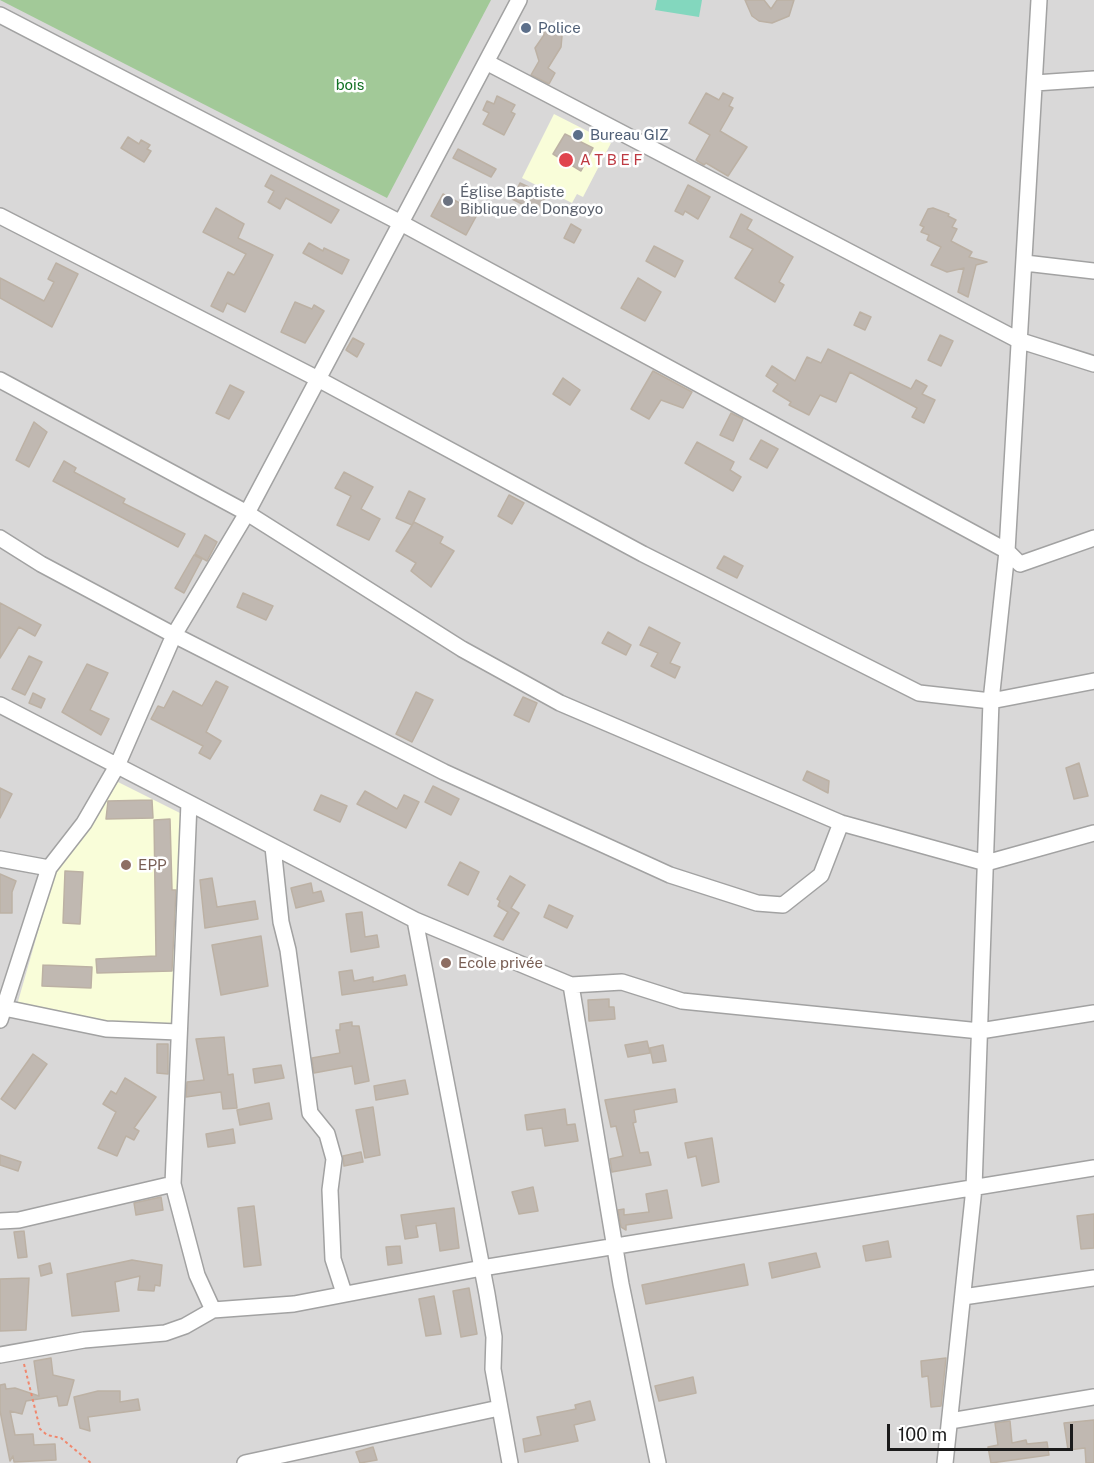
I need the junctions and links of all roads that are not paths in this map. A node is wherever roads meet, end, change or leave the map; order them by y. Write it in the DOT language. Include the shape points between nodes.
graph roads {
  1 [pos="519,0"];
  2 [pos="1039,0"];
  3 [pos="0,15"];
  4 [pos="488,63"];
  5 [pos="1094,79"];
  6 [pos="1035,83"];
  7 [pos="0,216"];
  8 [pos="401,223"];
  9 [pos="1025,263"];
  10 [pos="1094,271"];
  11 [pos="1018,340"];
  12 [pos="1094,364"];
  13 [pos="318,379"];
  14 [pos="0,380"];
  15 [pos="247,513"];
  16 [pos="0,538"];
  17 [pos="1094,538"];
  18 [pos="1007,551"];
  19 [pos="174,635"];
  20 [pos="1094,681"];
  21 [pos="991,701"];
  22 [pos="0,705"];
  23 [pos="117,766"];
  24 [pos="189,803"];
  25 [pos="842,823"];
  26 [pos="1094,833"];
  27 [pos="273,847"];
  28 [pos="0,859"];
  29 [pos="986,863"];
  30 [pos="49,868"];
  31 [pos="415,920"];
  32 [pos="571,985"];
  33 [pos="2,1012"];
  34 [pos="1094,1013"];
  35 [pos="980,1031"];
  36 [pos="178,1032"];
  37 [pos="1094,1168"];
  38 [pos="173,1184"];
  39 [pos="974,1188"];
  40 [pos="0,1221"];
  41 [pos="616,1246"];
  42 [pos="482,1268"];
  43 [pos="1094,1278"];
  44 [pos="344,1293"];
  45 [pos="963,1297"];
  46 [pos="213,1310"];
  47 [pos="0,1355"];
  48 [pos="1094,1398"];
  49 [pos="499,1408"];
  50 [pos="950,1421"];
  51 [pos="245,1463"];
  52 [pos="510,1463"];
  53 [pos="657,1463"];
  54 [pos="945,1463"];
  1 -- 4 [label="street"];
  2 -- 6 [label="street"];
  3 -- 8 [label="street"];
  4 -- 8 [label="street"];
  4 -- 11 [label="street"];
  5 -- 6 [label="street"];
  6 -- 9 [label="street"];
  7 -- 13 [label="street"];
  8 -- 13 [label="street"];
  8 -- 18 [label="street"];
  9 -- 10 [label="street"];
  9 -- 11 [label="street"];
  11 -- 12 [label="street"];
  11 -- 18 [label="street"];
  13 -- 15 [label="street"];
  13 -- 21 [label="street" via="643,554 919,693"];
  14 -- 15 [label="street"];
  15 -- 19 [label="street"];
  15 -- 25 [label="street" via="462,650 560,703"];
  16 -- 19 [label="street"];
  17 -- 18 [label="street" via="1020,564"];
  18 -- 21 [label="street"];
  19 -- 23 [label="street"];
  19 -- 25 [label="street" via="465,782 670,875 757,903 783,905 821,875"];
  20 -- 21 [label="street"];
  21 -- 29 [label="street"];
  22 -- 23 [label="street"];
  23 -- 24 [label="street"];
  23 -- 30 [label="street" via="84,823"];
  24 -- 27 [label="street"];
  24 -- 36 [label="street"];
  25 -- 29 [label="street"];
  26 -- 29 [label="street"];
  27 -- 31 [label="street"];
  27 -- 44 [label="street" via="310,1113 327,1134 333,1159 333,1259"];
  28 -- 30 [label="street"];
  29 -- 35 [label="street"];
  30 -- 33 [label="street"];
  31 -- 32 [label="street"];
  31 -- 42 [label="street"];
  32 -- 35 [label="street" via="622,982 682,1001"];
  32 -- 41 [label="street"];
  33 -- 36 [label="street" via="106,1029"];
  34 -- 35 [label="street"];
  35 -- 39 [label="street"];
  36 -- 38 [label="street"];
  37 -- 39 [label="street"];
  38 -- 40 [label="street"];
  38 -- 46 [label="street" via="197,1275"];
  39 -- 41 [label="street"];
  39 -- 45 [label="street"];
  41 -- 42 [label="street"];
  41 -- 53 [label="street"];
  42 -- 44 [label="street"];
  42 -- 49 [label="street" via="494,1337 493,1370"];
  43 -- 45 [label="street"];
  44 -- 46 [label="street" via="294,1304"];
  45 -- 50 [label="street"];
  46 -- 47 [label="street" via="165,1333 84,1340"];
  48 -- 50 [label="street"];
  49 -- 51 [label="street"];
  49 -- 52 [label="street"];
  50 -- 54 [label="street"];
}
